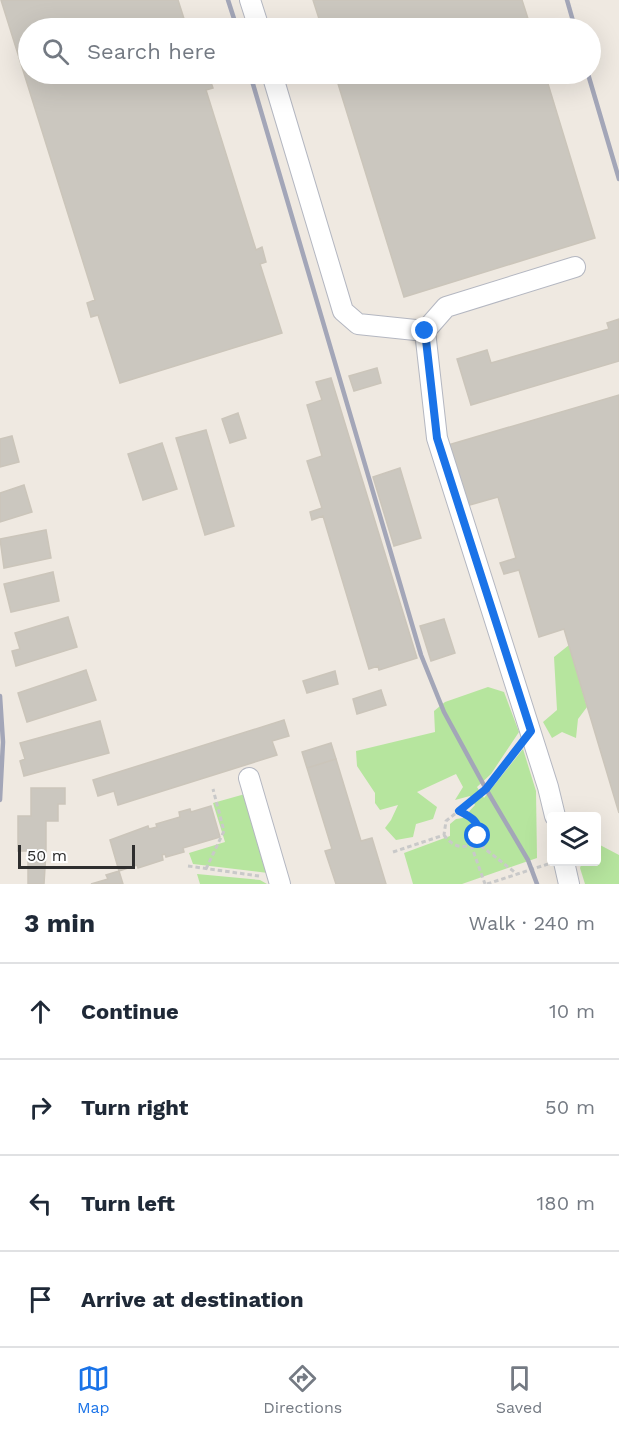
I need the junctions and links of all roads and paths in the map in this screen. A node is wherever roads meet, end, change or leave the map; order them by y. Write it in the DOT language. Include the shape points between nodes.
graph roads {
  1 [pos="250,0"];
  2 [pos="256,18"];
  3 [pos="275,84"];
  4 [pos="575,267"];
  5 [pos="425,331"];
  6 [pos="531,731"];
  7 [pos="249,778"];
  8 [pos="213,789"];
  9 [pos="459,811"];
  10 [pos="554,812"];
  11 [pos="444,835"];
  12 [pos="475,841"];
  13 [pos="471,845"];
  14 [pos="393,852"];
  15 [pos="547,864"];
  16 [pos="188,866"];
  17 [pos="565,866"];
  18 [pos="206,869"];
  19 [pos="517,874"];
  20 [pos="280,881"];
  21 [pos="486,884"];
  22 [pos="569,884"];
  1 -- 2 [label="street"];
  3 -- 5 [label="street" via="343,311 358,324"];
  4 -- 5 [label="street" via="446,307"];
  5 -- 6 [label="street" via="437,438"];
  6 -- 9 [label="path" via="486,789"];
  6 -- 10 [label="street"];
  7 -- 20 [label="street"];
  8 -- 18 [label="path" via="224,831"];
  9 -- 11 [label="path" via="446,821"];
  9 -- 12 [label="path" via="477,824"];
  11 -- 13 [label="path" via="454,846"];
  11 -- 14 [label="path"];
  12 -- 13 [label="path"];
  12 -- 19 [label="path"];
  13 -- 21 [label="path"];
  15 -- 19 [label="path"];
  16 -- 18 [label="path"];
  17 -- 22 [label="street"];
  18 -- 20 [label="path"];
  19 -- 21 [label="path"];
}
